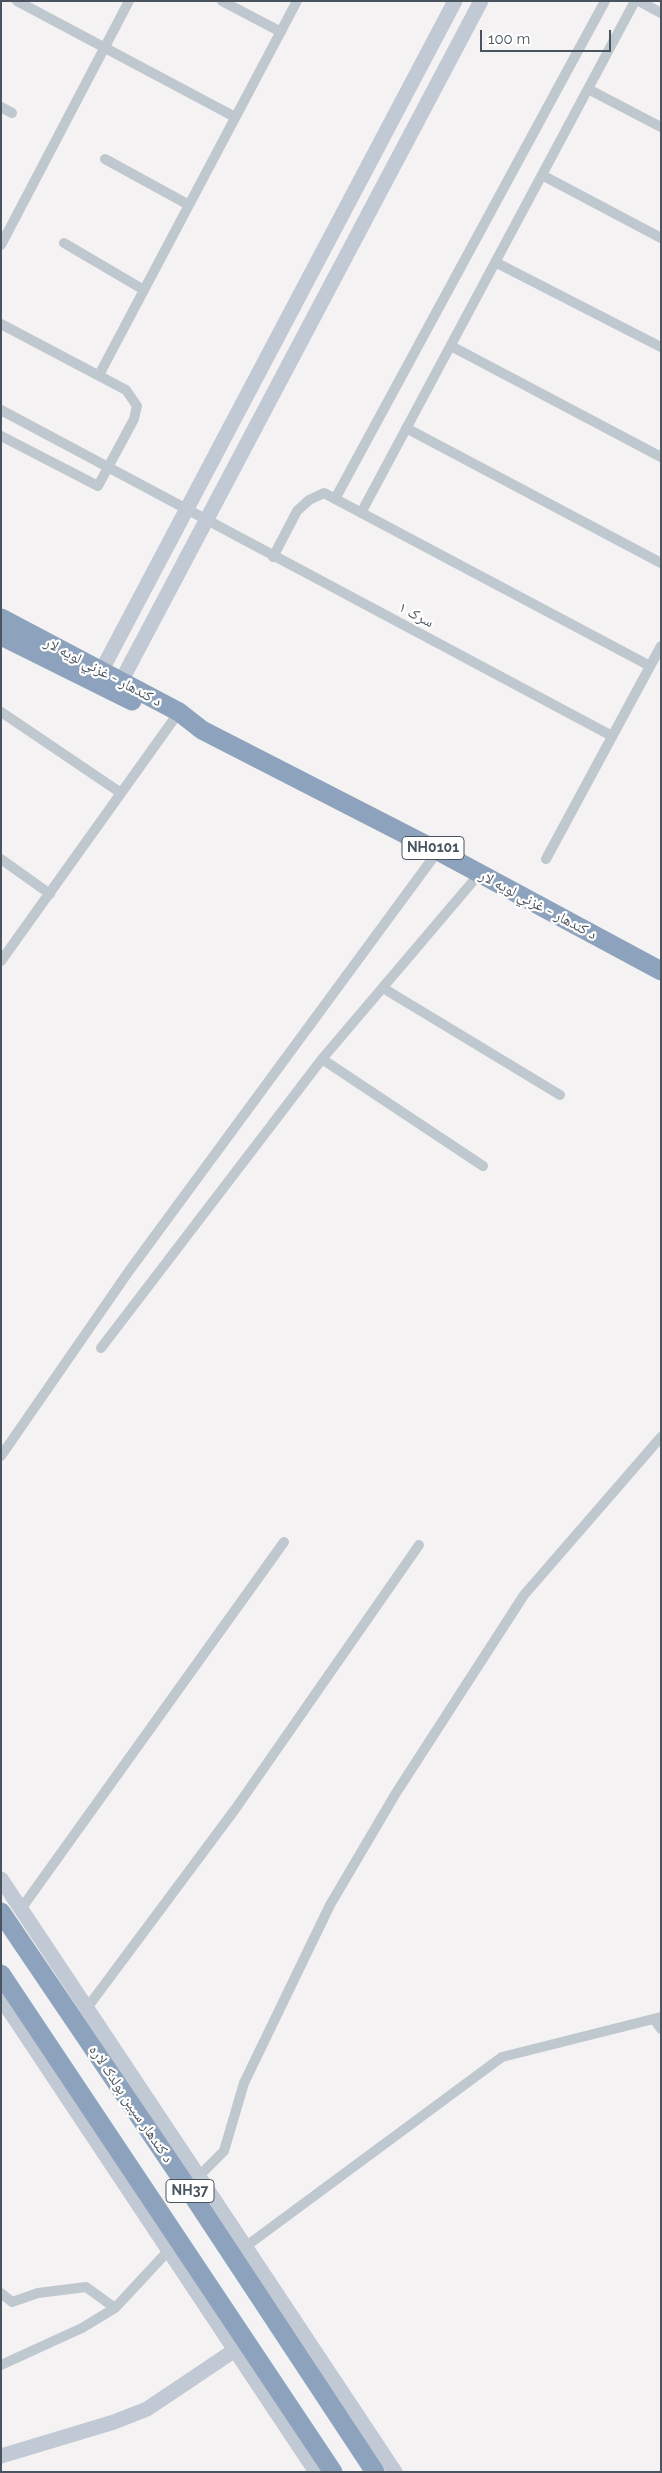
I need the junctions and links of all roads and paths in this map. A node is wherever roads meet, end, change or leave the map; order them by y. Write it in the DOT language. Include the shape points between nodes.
graph roads {
  1 [pos="17,1"];
  2 [pos="129,1"];
  3 [pos="222,1"];
  4 [pos="297,1"];
  5 [pos="455,1"];
  6 [pos="481,1"];
  7 [pos="605,1"];
  8 [pos="637,1"];
  9 [pos="661,13"];
  10 [pos="280,32"];
  11 [pos="103,47"];
  12 [pos="588,89"];
  13 [pos="1,107"];
  14 [pos="12,113"];
  15 [pos="235,117"];
  16 [pos="661,127"];
  17 [pos="106,159"];
  18 [pos="542,175"];
  19 [pos="189,204"];
  20 [pos="661,238"];
  21 [pos="64,244"];
  22 [pos="1,245"];
  23 [pos="496,262"];
  24 [pos="144,290"];
  25 [pos="1,324"];
  26 [pos="450,346"];
  27 [pos="661,347"];
  28 [pos="99,375"];
  29 [pos="1,410"];
  30 [pos="406,428"];
  31 [pos="1,436"];
  32 [pos="661,457"];
  33 [pos="108,468"];
  34 [pos="335,499"];
  35 [pos="185,509"];
  36 [pos="361,513"];
  37 [pos="205,520"];
  38 [pos="273,557"];
  39 [pos="661,563"];
  40 [pos="1,618"];
  41 [pos="1,636"];
  42 [pos="661,646"];
  43 [pos="650,666"];
  44 [pos="98,677"];
  45 [pos="118,687"];
  46 [pos="1,712"];
  47 [pos="176,717"];
  48 [pos="612,736"];
  49 [pos="121,793"];
  50 [pos="438,851"];
  51 [pos="1,859"];
  52 [pos="546,859"];
  53 [pos="480,873"];
  54 [pos="50,894"];
  55 [pos="1,961"];
  56 [pos="661,971"];
  57 [pos="383,988"];
  58 [pos="322,1059"];
  59 [pos="560,1096"];
  60 [pos="483,1166"];
  61 [pos="100,1348"];
  62 [pos="661,1437"];
  63 [pos="1,1456"];
  64 [pos="284,1542"];
  65 [pos="420,1546"];
  66 [pos="1,1879"];
  67 [pos="21,1909"];
  68 [pos="1,1912"];
  69 [pos="1,1974"];
  70 [pos="1,1998"];
  71 [pos="87,2008"];
  72 [pos="657,2018"];
  73 [pos="661,2029"];
  74 [pos="199,2176"];
  75 [pos="245,2247"];
  76 [pos="168,2250"];
  77 [pos="1,2293"];
  78 [pos="115,2308"];
  79 [pos="235,2350"];
  80 [pos="1,2364"];
  81 [pos="1,2456"];
  82 [pos="316,2472"];
  83 [pos="333,2472"];
  84 [pos="375,2472"];
  85 [pos="395,2472"];
  1 -- 11 [label="street"];
  2 -- 11 [label="street"];
  3 -- 10 [label="street"];
  4 -- 10 [label="street"];
  5 -- 35 [label="street"];
  6 -- 37 [label="street"];
  7 -- 34 [label="street"];
  8 -- 9 [label="street"];
  8 -- 12 [label="street"];
  10 -- 15 [label="street"];
  11 -- 15 [label="street"];
  11 -- 22 [label="street"];
  12 -- 16 [label="street"];
  12 -- 18 [label="street"];
  13 -- 14 [label="street"];
  15 -- 19 [label="street"];
  17 -- 19 [label="street"];
  18 -- 20 [label="street"];
  18 -- 23 [label="street"];
  19 -- 24 [label="street"];
  21 -- 24 [label="street"];
  23 -- 26 [label="street"];
  23 -- 27 [label="street"];
  24 -- 28 [label="street"];
  25 -- 28 [label="street"];
  26 -- 30 [label="street"];
  26 -- 32 [label="street"];
  28 -- 33 [label="street" via="126,390 137,406 134,419"];
  29 -- 33 [label="street, سرک ۱"];
  30 -- 36 [label="street"];
  30 -- 39 [label="street"];
  31 -- 33 [label="street" via="98,486"];
  33 -- 35 [label="street, سرک ۱"];
  34 -- 36 [label="street"];
  34 -- 38 [label="street" via="324,493 297,511"];
  35 -- 37 [label="street, سرک ۱"];
  35 -- 44 [label="street"];
  36 -- 43 [label="street"];
  37 -- 38 [label="street, سرک ۱"];
  37 -- 45 [label="street"];
  38 -- 48 [label="street, سرک ۱"];
  40 -- 44 [label="highway, د کندهار - غزني لويه لار / NH0101"];
  41 -- 44 [label="highway, د کندهار - غزني لويه لار / NH0101"];
  42 -- 43 [label="street"];
  43 -- 48 [label="street"];
  44 -- 45 [label="highway, د کندهار - غزني لويه لار / NH0101"];
  45 -- 47 [label="highway, د کندهار - غزني لويه لار / NH0101"];
  46 -- 49 [label="street"];
  47 -- 49 [label="street"];
  47 -- 50 [label="highway, د کندهار - غزني لويه لار / NH0101"];
  48 -- 52 [label="street"];
  49 -- 54 [label="street"];
  50 -- 53 [label="highway, د کندهار - غزني لويه لار / NH0101"];
  50 -- 63 [label="street" via="129,1271"];
  51 -- 54 [label="street"];
  53 -- 56 [label="highway, د کندهار - غزني لويه لار / NH0101"];
  53 -- 57 [label="street"];
  54 -- 55 [label="street"];
  57 -- 58 [label="street"];
  57 -- 59 [label="street"];
  58 -- 60 [label="street"];
  58 -- 61 [label="street"];
  62 -- 74 [label="street" via="524,1595 396,1793 330,1905 244,2083 224,2151"];
  64 -- 67 [label="street"];
  65 -- 71 [label="street" via="236,1808"];
  66 -- 67 [label="street"];
  67 -- 71 [label="street"];
  68 -- 84 [label="highway, د کندهار سپین بولدک لاره / NH37"];
  69 -- 83 [label="highway, NH37"];
  70 -- 76 [label="street"];
  71 -- 74 [label="street"];
  72 -- 73 [label="street"];
  72 -- 75 [label="street" via="502,2058"];
  74 -- 75 [label="street"];
  75 -- 85 [label="street"];
  76 -- 78 [label="street"];
  76 -- 79 [label="street"];
  77 -- 78 [label="street" via="12,2302 38,2293 86,2287"];
  78 -- 80 [label="street" via="82,2328"];
  79 -- 81 [label="street" via="147,2409"];
  79 -- 82 [label="street"];
}
